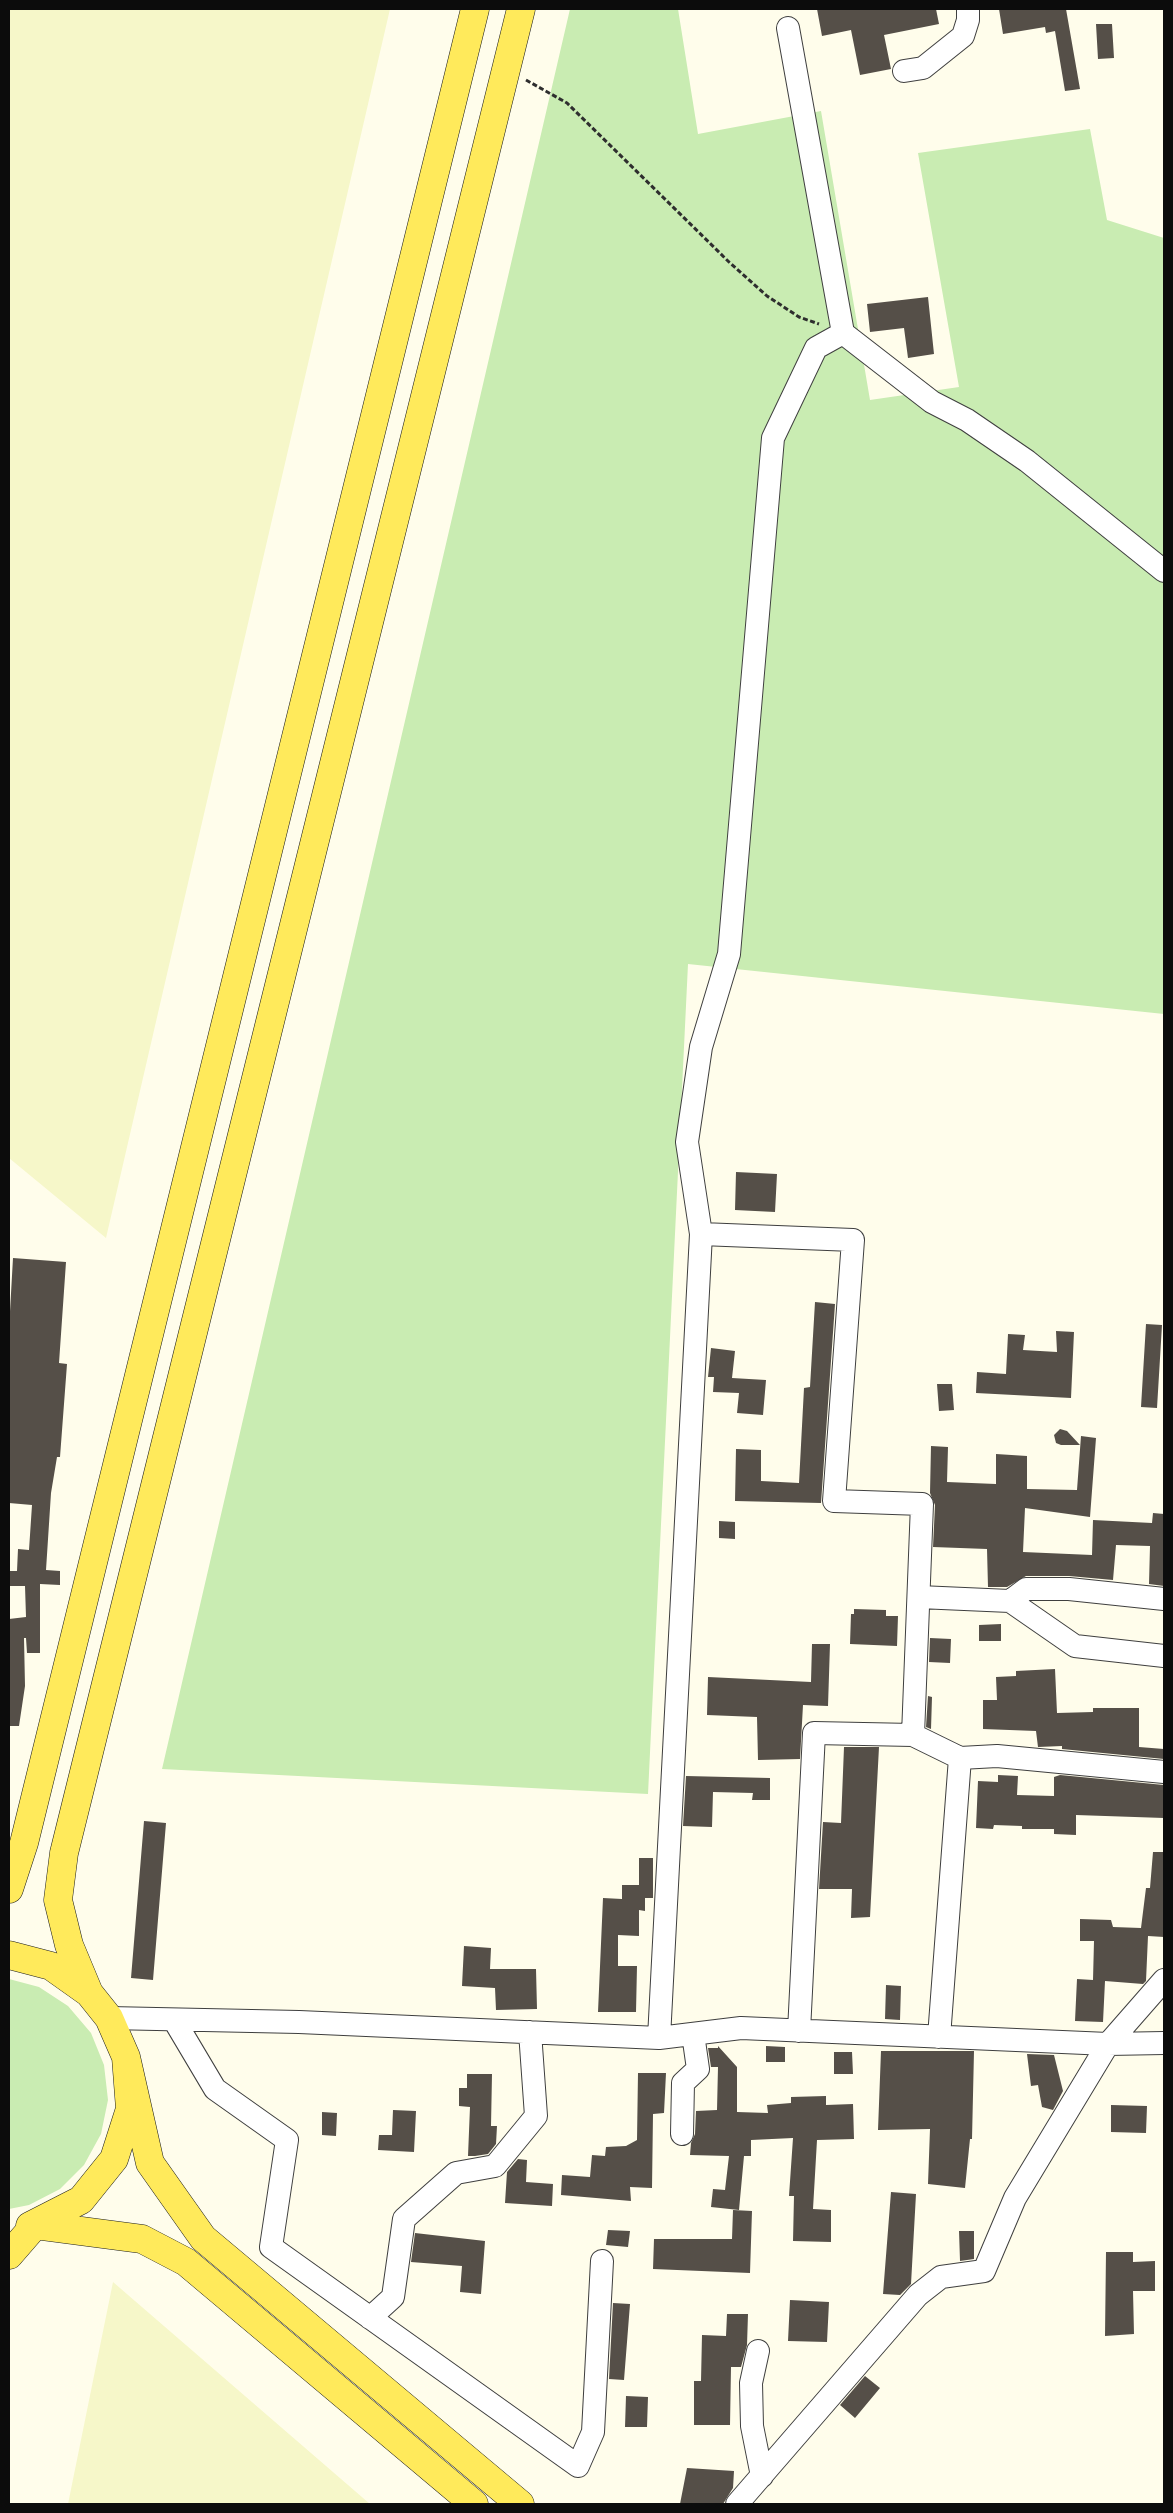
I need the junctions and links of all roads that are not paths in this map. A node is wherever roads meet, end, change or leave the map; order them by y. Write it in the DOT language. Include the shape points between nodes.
graph roads {
  1 [pos="475,9"];
  2 [pos="521,9"];
  3 [pos="968,9"];
  4 [pos="788,28"];
  5 [pos="904,71"];
  6 [pos="843,333"];
  7 [pos="1164,571"];
  8 [pos="701,1234"];
  9 [pos="919,1597"];
  10 [pos="1164,1598"];
  11 [pos="1010,1600"];
  12 [pos="1164,1656"];
  13 [pos="912,1735"];
  14 [pos="960,1758"];
  15 [pos="1164,1772"];
  16 [pos="9,1889"];
  17 [pos="9,1954"];
  18 [pos="1164,1980"];
  19 [pos="90,1993"];
  20 [pos="109,2018"];
  21 [pos="174,2020"];
  22 [pos="799,2031"];
  23 [pos="530,2032"];
  24 [pos="693,2034"];
  25 [pos="939,2037"];
  26 [pos="660,2038"];
  27 [pos="1164,2043"];
  28 [pos="1108,2044"];
  29 [pos="126,2057"];
  30 [pos="682,2134"];
  31 [pos="22,2227"];
  32 [pos="9,2256"];
  33 [pos="602,2260"];
  34 [pos="370,2318"];
  35 [pos="758,2351"];
  36 [pos="762,2476"];
  37 [pos="474,2504"];
  38 [pos="520,2504"];
  39 [pos="738,2504"];
  1 -- 16 [label="main road" via="24,1843"];
  2 -- 19 [label="main road" via="64,1854 58,1900 69,1945"];
  3 -- 5 [label="street" via="963,36 923,68"];
  4 -- 6 [label="street"];
  6 -- 7 [label="street" via="932,402 967,420 1027,461"];
  6 -- 8 [label="street" via="816,348 773,438 729,954 702,1047 687,1142"];
  8 -- 9 [label="street" via="854,1240 834,1501 922,1504"];
  8 -- 26 [label="street"];
  9 -- 11 [label="street"];
  9 -- 13 [label="street"];
  10 -- 11 [label="street" via="1069,1589 1026,1589"];
  11 -- 12 [label="street" via="1075,1646"];
  13 -- 14 [label="street"];
  13 -- 22 [label="street" via="814,1733"];
  14 -- 15 [label="street" via="997,1756"];
  14 -- 25 [label="street"];
  17 -- 19 [label="main road" via="51,1966"];
  18 -- 28 [label="street"];
  19 -- 20 [label="main road"];
  20 -- 21 [label="street"];
  20 -- 29 [label="main road"];
  21 -- 23 [label="street"];
  21 -- 34 [label="street" via="215,2089 286,2140 271,2247"];
  22 -- 24 [label="street" via="741,2028"];
  22 -- 25 [label="street"];
  23 -- 26 [label="street"];
  23 -- 34 [label="street" via="536,2116 495,2166 456,2173 404,2219 393,2297"];
  24 -- 26 [label="street"];
  24 -- 30 [label="street" via="698,2069 683,2083"];
  25 -- 28 [label="street"];
  27 -- 28 [label="street"];
  28 -- 36 [label="street" via="1015,2198 984,2270 941,2276 918,2295"];
  29 -- 31 [label="main road" via="130,2109 114,2160 81,2200"];
  29 -- 38 [label="main road" via="150,2163 203,2238"];
  31 -- 32 [label="main road"];
  31 -- 37 [label="main road" via="142,2239 186,2262"];
  33 -- 34 [label="street" via="593,2432 578,2466"];
  35 -- 36 [label="street" via="751,2384 752,2426"];
  36 -- 39 [label="street"];
}
